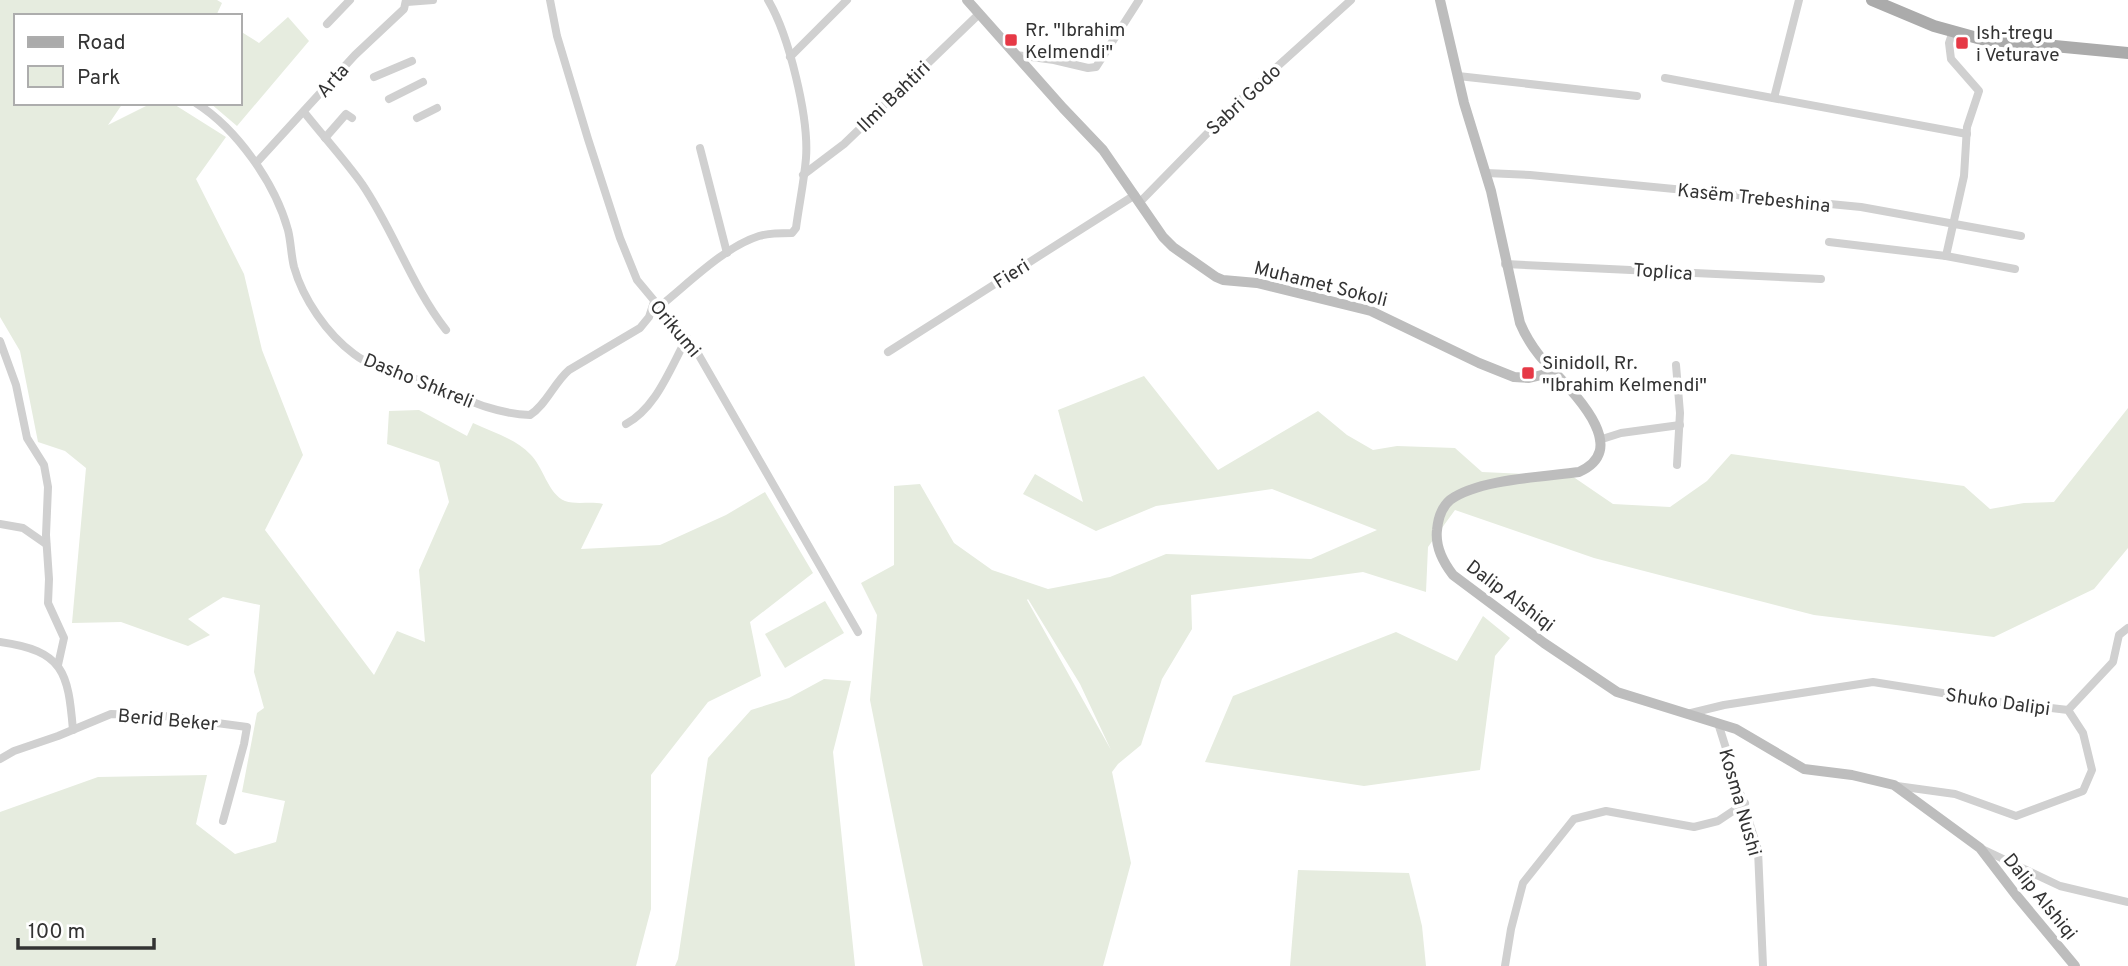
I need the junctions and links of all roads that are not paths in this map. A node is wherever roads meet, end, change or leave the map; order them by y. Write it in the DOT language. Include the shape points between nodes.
graph roads {
  1 [pos="350,0"];
  2 [pos="433,0"];
  3 [pos="550,0"];
  4 [pos="768,0"];
  5 [pos="847,0"];
  6 [pos="967,0"];
  7 [pos="1139,0"];
  8 [pos="1351,0"];
  9 [pos="1440,0"];
  10 [pos="1799,0"];
  11 [pos="1872,0"];
  12 [pos="410,1"];
  13 [pos="979,14"];
  14 [pos="327,24"];
  15 [pos="1953,31"];
  16 [pos="2128,53"];
  17 [pos="1016,55"];
  18 [pos="790,57"];
  19 [pos="412,61"];
  20 [pos="1458,76"];
  21 [pos="374,77"];
  22 [pos="1665,78"];
  23 [pos="423,82"];
  24 [pos="1637,96"];
  25 [pos="1774,98"];
  26 [pos="389,99"];
  27 [pos="198,105"];
  28 [pos="437,108"];
  29 [pos="304,112"];
  30 [pos="352,118"];
  31 [pos="417,118"];
  32 [pos="1967,134"];
  33 [pos="325,138"];
  34 [pos="700,148"];
  35 [pos="257,162"];
  36 [pos="1486,173"];
  37 [pos="803,175"];
  38 [pos="1137,199"];
  39 [pos="1952,224"];
  40 [pos="2021,236"];
  41 [pos="1829,242"];
  42 [pos="727,253"];
  43 [pos="1946,256"];
  44 [pos="1505,264"];
  45 [pos="2015,269"];
  46 [pos="1821,279"];
  47 [pos="656,305"];
  48 [pos="446,330"];
  49 [pos="687,338"];
  50 [pos="0,341"];
  51 [pos="888,352"];
  52 [pos="1676,365"];
  53 [pos="1554,372"];
  54 [pos="626,424"];
  55 [pos="1679,425"];
  56 [pos="1600,440"];
  57 [pos="1677,465"];
  58 [pos="0,524"];
  59 [pos="46,544"];
  60 [pos="2128,628"];
  61 [pos="859,632"];
  62 [pos="0,642"];
  63 [pos="58,664"];
  64 [pos="2068,710"];
  65 [pos="1687,714"];
  66 [pos="1718,723"];
  67 [pos="73,730"];
  68 [pos="0,758"];
  69 [pos="1894,785"];
  70 [pos="1745,803"];
  71 [pos="223,821"];
  72 [pos="1980,848"];
  73 [pos="2128,902"];
  74 [pos="1505,966"];
  75 [pos="1763,966"];
  76 [pos="2075,966"];
  1 -- 14 [label="street"];
  2 -- 12 [label="street"];
  3 -- 47 [label="street, Orikumi" via="620,238 637,281"];
  4 -- 18 [label="street"];
  5 -- 18 [label="street"];
  6 -- 13 [label="street, Muhamet Sokoli"];
  7 -- 17 [label="street" via="1096,67"];
  8 -- 38 [label="street, Sabri Godo"];
  9 -- 20 [label="street"];
  10 -- 25 [label="street"];
  11 -- 15 [label="main road"];
  12 -- 29 [label="street, Arta"];
  13 -- 17 [label="street, Muhamet Sokoli"];
  13 -- 37 [label="street, Ilmi Bahtiri" via="844,144"];
  15 -- 16 [label="main road"];
  15 -- 32 [label="street" via="1951,59 1979,91"];
  17 -- 38 [label="street, Muhamet Sokoli" via="1104,150"];
  18 -- 37 [label="street" via="806,133"];
  19 -- 21 [label="street"];
  20 -- 24 [label="street"];
  20 -- 36 [label="street"];
  22 -- 25 [label="street"];
  23 -- 26 [label="street"];
  25 -- 32 [label="street"];
  27 -- 35 [label="street"];
  28 -- 31 [label="street"];
  29 -- 33 [label="street"];
  29 -- 35 [label="street, Arta"];
  30 -- 33 [label="street" via="346,114"];
  32 -- 39 [label="street" via="1964,176"];
  33 -- 48 [label="street" via="362,185 420,293"];
  34 -- 42 [label="street"];
  35 -- 47 [label="street, Dasho Shkreli" via="288,230 299,283 339,340 380,368 469,402 530,415 559,378 640,328"];
  36 -- 39 [label="street, Kasëm Trebeshina" via="1844,205"];
  36 -- 44 [label="street"];
  37 -- 42 [label="street" via="792,233 756,237"];
  38 -- 51 [label="street, Fieri"];
  38 -- 53 [label="street, Muhamet Sokoli" via="1173,247 1223,280 1257,282 1371,311 1514,377"];
  39 -- 40 [label="street, Kasëm Trebeshina"];
  39 -- 43 [label="street"];
  41 -- 43 [label="street"];
  42 -- 47 [label="street"];
  43 -- 45 [label="street"];
  44 -- 46 [label="street, Toplica"];
  44 -- 53 [label="street" via="1528,341"];
  47 -- 49 [label="street, Orikumi"];
  49 -- 54 [label="street" via="650,404"];
  49 -- 61 [label="street, Orikumi"];
  50 -- 59 [label="street" via="16,385 27,438 44,465"];
  52 -- 55 [label="street"];
  53 -- 56 [label="street" via="1586,406"];
  55 -- 56 [label="street"];
  55 -- 57 [label="street"];
  56 -- 65 [label="street, Dalip Alshiqi" via="1594,460 1578,472 1485,486 1450,500 1442,509 1437,533 1443,563 1544,643 1617,692"];
  58 -- 59 [label="street" via="23,528"];
  59 -- 63 [label="street" via="48,603 64,638"];
  60 -- 64 [label="street" via="2119,635 2113,662"];
  62 -- 63 [label="street" via="40,653"];
  63 -- 67 [label="street" via="69,691"];
  64 -- 65 [label="street, Shuko Dalipi" via="1873,682"];
  64 -- 69 [label="street, Shuko Dalipi" via="2083,733 2092,770 2083,791 2016,816 1955,794"];
  65 -- 66 [label="street, Dalip Alshiqi"];
  66 -- 69 [label="street, Dalip Alshiqi" via="1804,769"];
  66 -- 70 [label="street, Kosma Nushi"];
  67 -- 68 [label="street, Berid Beker"];
  67 -- 71 [label="street, Berid Beker" via="122,713 247,727"];
  69 -- 72 [label="street, Dalip Alshiqi"];
  70 -- 74 [label="street" via="1718,821 1694,827 1606,810 1574,819 1523,883"];
  70 -- 75 [label="street, Kosma Nushi" via="1758,850"];
  72 -- 73 [label="street, Dalip Alshiqi" via="2060,886"];
  72 -- 76 [label="street, Dalip Alshiqi"];
}
